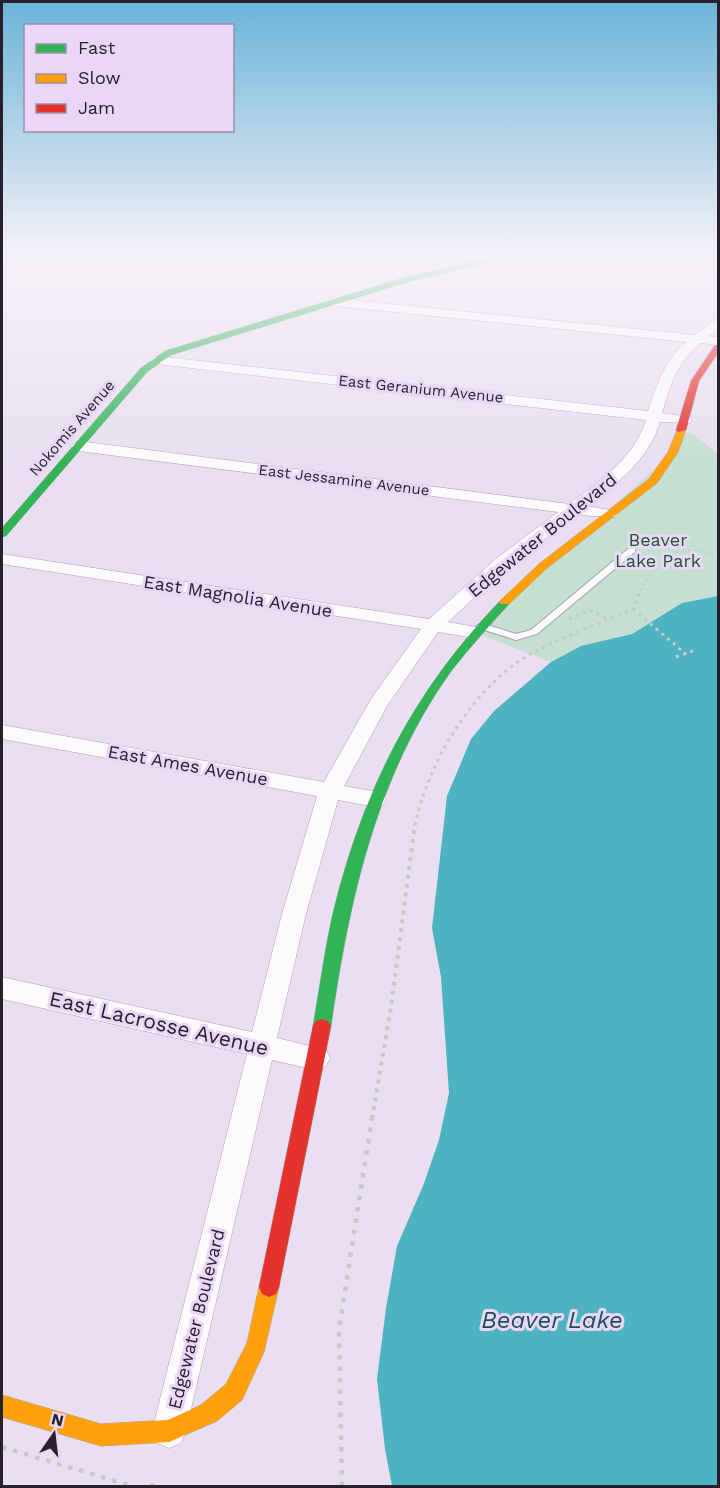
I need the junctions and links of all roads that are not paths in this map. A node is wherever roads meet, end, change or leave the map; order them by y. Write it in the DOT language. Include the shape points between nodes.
graph roads {
  1 [pos="259,323"];
  2 [pos="543,323"];
  3 [pos="716,323"];
  4 [pos="696,339"];
  5 [pos="718,341"];
  6 [pos="718,347"];
  7 [pos="156,360"];
  8 [pos="654,416"];
  9 [pos="685,420"];
  10 [pos="78,446"];
  11 [pos="573,510"];
  12 [pos="609,514"];
  13 [pos="2,534"];
  14 [pos="632,550"];
  15 [pos="2,559"];
  16 [pos="433,626"];
  17 [pos="478,629"];
  18 [pos="2,732"];
  19 [pos="330,790"];
  20 [pos="375,799"];
  21 [pos="2,988"];
  22 [pos="262,1046"];
  23 [pos="316,1058"];
  24 [pos="2,1407"];
  25 [pos="169,1431"];
  1 -- 7 [label="street, Nokomis Avenue" via="183,346"];
  2 -- 4 [label="street"];
  3 -- 4 [label="street, Edgewater Boulevard"];
  4 -- 5 [label="street"];
  4 -- 8 [label="street, Edgewater Boulevard" via="667,374"];
  6 -- 9 [label="street, Edgewater Boulevard" via="695,381"];
  7 -- 8 [label="street, East Geranium Avenue"];
  7 -- 10 [label="street, Nokomis Avenue"];
  8 -- 9 [label="street, East Geranium Avenue"];
  8 -- 11 [label="street, Edgewater Boulevard" via="646,439 622,471"];
  9 -- 12 [label="street, Edgewater Boulevard" via="673,452 652,481"];
  10 -- 11 [label="street, East Jessamine Avenue"];
  10 -- 13 [label="street, Nokomis Avenue"];
  11 -- 12 [label="street, East Jessamine Avenue"];
  11 -- 16 [label="street, Edgewater Boulevard" via="503,562"];
  12 -- 17 [label="street, Edgewater Boulevard" via="543,566"];
  14 -- 17 [label="lane" via="534,632 516,637"];
  15 -- 16 [label="street, East Magnolia Avenue"];
  16 -- 17 [label="street, East Magnolia Avenue"];
  16 -- 19 [label="street, Edgewater Boulevard" via="378,704"];
  17 -- 20 [label="street, Edgewater Boulevard" via="430,691"];
  18 -- 19 [label="street, East Ames Avenue"];
  19 -- 20 [label="street, East Ames Avenue"];
  19 -- 22 [label="street, Edgewater Boulevard"];
  20 -- 23 [label="street, Edgewater Boulevard" via="342,909"];
  21 -- 22 [label="street, East Lacrosse Avenue"];
  22 -- 23 [label="street, East Lacrosse Avenue"];
  22 -- 25 [label="street, Edgewater Boulevard"];
  23 -- 25 [label="street, Edgewater Boulevard" via="257,1345 234,1392 209,1413"];
  24 -- 25 [label="street" via="101,1436"];
}
